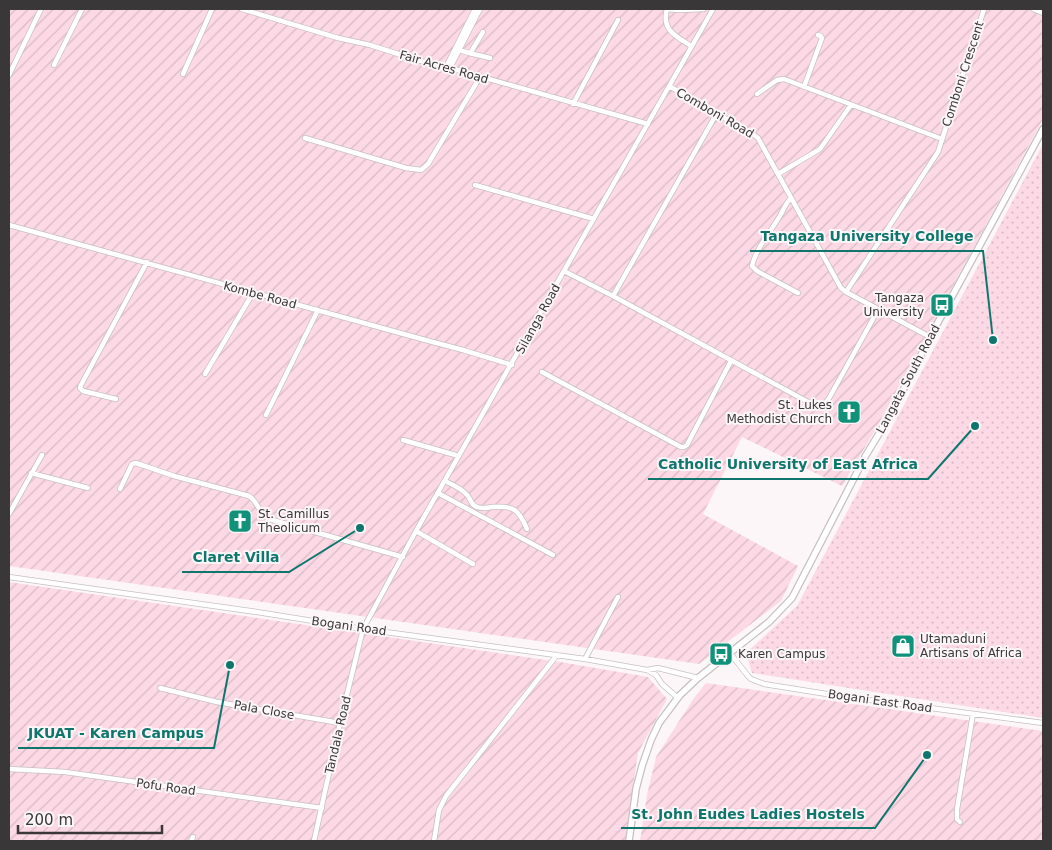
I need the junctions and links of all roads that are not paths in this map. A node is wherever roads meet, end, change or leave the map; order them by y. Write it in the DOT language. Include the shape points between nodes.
graph roads {
  1 [pos="41,9"];
  2 [pos="82,9"];
  3 [pos="212,9"];
  4 [pos="242,9"];
  5 [pos="262,9"];
  6 [pos="475,9"];
  7 [pos="480,9"];
  8 [pos="704,9"];
  9 [pos="713,9"];
  10 [pos="984,9"];
  11 [pos="1032,9"];
  12 [pos="1043,13"];
  13 [pos="260,14"];
  14 [pos="618,20"];
  15 [pos="483,32"];
  16 [pos="818,35"];
  17 [pos="691,46"];
  18 [pos="459,50"];
  19 [pos="469,53"];
  20 [pos="490,58"];
  21 [pos="54,66"];
  22 [pos="448,68"];
  23 [pos="183,74"];
  24 [pos="9,75"];
  25 [pos="480,77"];
  26 [pos="669,86"];
  27 [pos="804,87"];
  28 [pos="757,94"];
  29 [pos="573,104"];
  30 [pos="851,105"];
  31 [pos="717,113"];
  32 [pos="648,124"];
  33 [pos="1043,129"];
  34 [pos="305,138"];
  35 [pos="942,139"];
  36 [pos="778,174"];
  37 [pos="475,185"];
  38 [pos="792,198"];
  39 [pos="594,220"];
  40 [pos="9,225"];
  41 [pos="147,262"];
  42 [pos="564,271"];
  43 [pos="846,292"];
  44 [pos="253,293"];
  45 [pos="798,293"];
  46 [pos="613,296"];
  47 [pos="318,310"];
  48 [pos="878,310"];
  49 [pos="930,337"];
  50 [pos="731,360"];
  51 [pos="512,365"];
  52 [pos="542,372"];
  53 [pos="205,374"];
  54 [pos="116,399"];
  55 [pos="266,415"];
  56 [pos="403,440"];
  57 [pos="42,455"];
  58 [pos="459,456"];
  59 [pos="32,473"];
  60 [pos="445,481"];
  61 [pos="88,488"];
  62 [pos="120,489"];
  63 [pos="438,493"];
  64 [pos="9,514"];
  65 [pos="527,529"];
  66 [pos="416,531"];
  67 [pos="553,555"];
  68 [pos="403,557"];
  69 [pos="473,564"];
  70 [pos="9,577"];
  71 [pos="618,597"];
  72 [pos="363,629"];
  73 [pos="730,653"];
  74 [pos="557,655"];
  75 [pos="585,659"];
  76 [pos="647,670"];
  77 [pos="698,678"];
  78 [pos="160,688"];
  79 [pos="678,698"];
  80 [pos="973,714"];
  81 [pos="340,723"];
  82 [pos="1043,724"];
  83 [pos="9,769"];
  84 [pos="322,808"];
  85 [pos="960,822"];
  86 [pos="314,841"];
  87 [pos="434,841"];
  88 [pos="629,841"];
  1 -- 24 [label="street"];
  2 -- 21 [label="street"];
  3 -- 23 [label="street"];
  4 -- 13 [label="street, Fair Acres Road"];
  5 -- 13 [label="street"];
  6 -- 22 [label="street"];
  7 -- 18 [label="street"];
  8 -- 17 [label="street" via="667,9 666,25 674,35"];
  9 -- 17 [label="street, Silanga Road"];
  10 -- 35 [label="street, Comboni Crescent"];
  11 -- 12 [label="street"];
  13 -- 22 [label="street, Fair Acres Road"];
  14 -- 29 [label="street"];
  15 -- 19 [label="street"];
  16 -- 27 [label="street" via="822,38"];
  17 -- 26 [label="street, Silanga Road"];
  18 -- 19 [label="street"];
  18 -- 22 [label="street"];
  19 -- 20 [label="street"];
  22 -- 25 [label="street, Fair Acres Road"];
  25 -- 29 [label="street, Fair Acres Road"];
  25 -- 34 [label="street" via="428,164 421,170"];
  26 -- 31 [label="street, Comboni Road"];
  26 -- 32 [label="street, Silanga Road"];
  27 -- 28 [label="street" via="779,79"];
  27 -- 30 [label="street"];
  29 -- 32 [label="street, Fair Acres Road"];
  30 -- 35 [label="street"];
  30 -- 36 [label="street" via="820,149"];
  31 -- 36 [label="street, Comboni Road" via="757,137"];
  31 -- 46 [label="street"];
  32 -- 39 [label="street, Silanga Road"];
  33 -- 49 [label="street, Langata South Road"];
  35 -- 43 [label="street, Comboni Crescent" via="938,152"];
  36 -- 38 [label="street, Comboni Road"];
  37 -- 39 [label="street"];
  38 -- 43 [label="street, Comboni Road" via="837,282"];
  38 -- 45 [label="street" via="759,249 752,266"];
  39 -- 42 [label="street, Silanga Road"];
  40 -- 41 [label="street, Kombe Road"];
  41 -- 44 [label="street, Kombe Road"];
  41 -- 54 [label="street" via="80,388"];
  42 -- 46 [label="street"];
  42 -- 51 [label="street, Silanga Road"];
  43 -- 48 [label="street, Comboni Road"];
  44 -- 47 [label="street, Kombe Road"];
  44 -- 53 [label="street"];
  46 -- 50 [label="street"];
  47 -- 51 [label="street, Kombe Road"];
  47 -- 55 [label="street"];
  48 -- 49 [label="street, Comboni Road"];
  48 -- 50 [label="street" via="828,400 822,405 816,406"];
  49 -- 73 [label="street, Langata South Road" via="792,598 770,622"];
  50 -- 52 [label="street" via="687,445 681,447"];
  51 -- 58 [label="street, Silanga Road"];
  56 -- 58 [label="street"];
  57 -- 59 [label="street"];
  58 -- 60 [label="street, Silanga Road"];
  59 -- 61 [label="street"];
  59 -- 64 [label="street"];
  60 -- 63 [label="street, Silanga Road"];
  60 -- 65 [label="street" via="460,488 477,508 512,508 521,515"];
  62 -- 68 [label="street" via="132,464 136,463 249,496 269,519"];
  63 -- 66 [label="street, Silanga Road"];
  63 -- 67 [label="street"];
  66 -- 68 [label="street, Silanga Road"];
  66 -- 69 [label="street"];
  68 -- 72 [label="street, Silanga Road"];
  70 -- 72 [label="street, Bogani Road"];
  71 -- 75 [label="street"];
  72 -- 74 [label="street, Bogani Road"];
  72 -- 81 [label="street, Tandala Road"];
  73 -- 77 [label="street, Langata South Road"];
  73 -- 80 [label="street, Bogani East Road" via="748,676 764,684"];
  74 -- 75 [label="street, Bogani Road"];
  74 -- 87 [label="street" via="443,802"];
  75 -- 76 [label="street, Bogani Road"];
  76 -- 77 [label="street, Bogani Road" via="658,668"];
  76 -- 79 [label="street"];
  77 -- 79 [label="street, Langata South Road"];
  78 -- 81 [label="street, Pala Close" via="218,702"];
  79 -- 88 [label="street, Langata South Road" via="659,723 646,751 636,789"];
  80 -- 82 [label="street, Bogani East Road"];
  80 -- 85 [label="street" via="957,810"];
  81 -- 84 [label="street, Tandala Road"];
  83 -- 84 [label="street, Pofu Road" via="65,772"];
  84 -- 86 [label="street, Tandala Road"];
}
